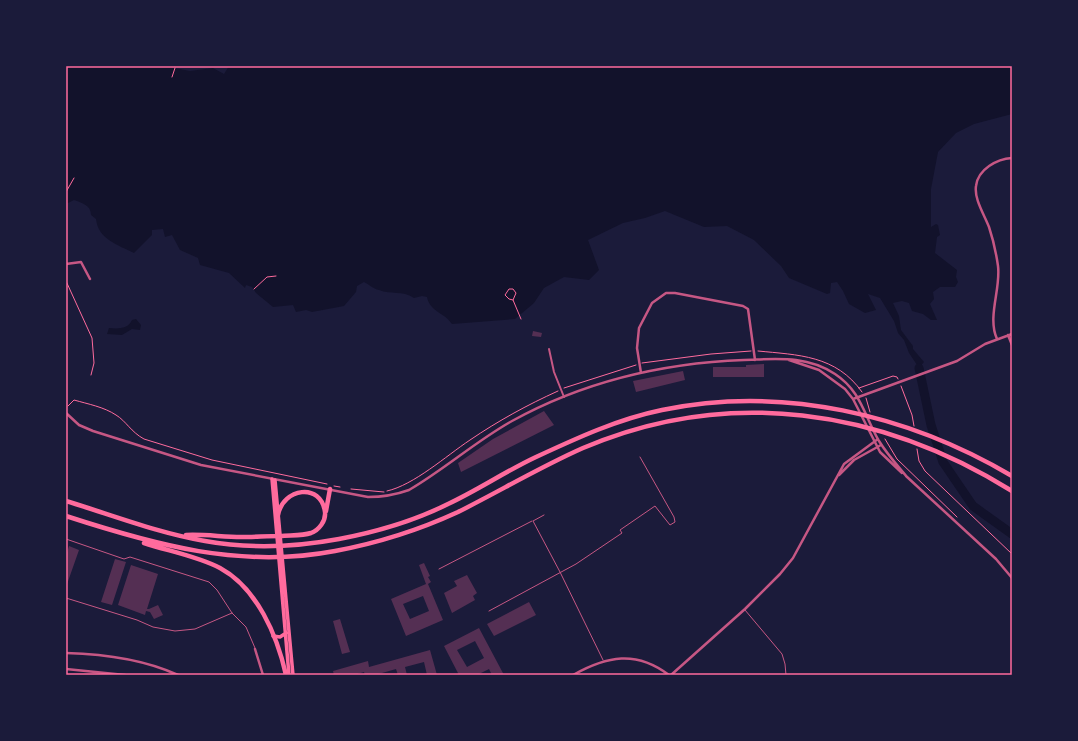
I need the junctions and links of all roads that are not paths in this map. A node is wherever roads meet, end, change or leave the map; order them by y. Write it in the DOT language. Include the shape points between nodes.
graph roads {
  1 [pos="1012,158"];
  2 [pos="66,264"];
  3 [pos="90,280"];
  4 [pos="1012,334"];
  5 [pos="1008,335"];
  6 [pos="996,338"];
  7 [pos="1012,345"];
  8 [pos="549,349"];
  9 [pos="784,359"];
  10 [pos="755,360"];
  11 [pos="641,373"];
  12 [pos="564,396"];
  13 [pos="858,396"];
  14 [pos="853,399"];
  15 [pos="66,413"];
  16 [pos="878,440"];
  17 [pos="874,442"];
  18 [pos="881,444"];
  19 [pos="877,448"];
  20 [pos="640,458"];
  21 [pos="838,476"];
  22 [pos="906,476"];
  23 [pos="1012,476"];
  24 [pos="274,479"];
  25 [pos="332,488"];
  26 [pos="1012,491"];
  27 [pos="66,501"];
  28 [pos="325,513"];
  29 [pos="278,515"];
  30 [pos="544,515"];
  31 [pos="66,516"];
  32 [pos="533,521"];
  33 [pos="277,526"];
  34 [pos="101,527"];
  35 [pos="177,535"];
  36 [pos="66,539"];
  37 [pos="280,565"];
  38 [pos="439,569"];
  39 [pos="560,572"];
  40 [pos="1012,578"];
  41 [pos="66,598"];
  42 [pos="745,609"];
  43 [pos="490,611"];
  44 [pos="232,613"];
  45 [pos="288,630"];
  46 [pos="273,634"];
  47 [pos="285,634"];
  48 [pos="255,649"];
  49 [pos="66,653"];
  50 [pos="603,660"];
  51 [pos="66,669"];
  52 [pos="125,675"];
  53 [pos="178,675"];
  54 [pos="263,675"];
  55 [pos="286,675"];
  56 [pos="289,675"];
  57 [pos="293,675"];
  58 [pos="573,675"];
  59 [pos="670,675"];
  60 [pos="786,675"];
  1 -- 6 [label="street" via="996,162 985,169 976,185 976,194 989,228 998,268 993,323"];
  2 -- 3 [label="street" via="81,262"];
  4 -- 5 [label="street"];
  5 -- 6 [label="street"];
  5 -- 7 [label="street"];
  6 -- 13 [label="street" via="941,368"];
  8 -- 12 [label="street" via="554,372"];
  9 -- 10 [label="street"];
  9 -- 13 [label="street" via="812,362 823,367 849,385"];
  9 -- 14 [label="street" via="819,370 845,389"];
  10 -- 11 [label="street" via="709,362"];
  10 -- 11 [label="street" via="748,309 666,293 652,303 639,328 637,348"];
  11 -- 12 [label="street"];
  12 -- 25 [label="street" via="511,422 409,490 390,496 368,497"];
  13 -- 14 [label="street"];
  13 -- 16 [label="street"];
  14 -- 17 [label="street"];
  15 -- 24 [label="street" via="79,425 94,431 201,465"];
  16 -- 17 [label="street"];
  16 -- 18 [label="street"];
  17 -- 19 [label="street"];
  17 -- 21 [label="street" via="847,461"];
  18 -- 19 [label="street"];
  18 -- 22 [label="street"];
  19 -- 21 [label="street" via="854,460"];
  19 -- 22 [label="street"];
  20 -- 39 [label="lane" via="674,516 675,522 670,525 655,506 620,530 622,533"];
  21 -- 42 [label="street" via="793,558"];
  22 -- 40 [label="street" via="996,559"];
  23 -- 35 [label="highway" via="981,459 896,423 836,408 754,400 695,405 633,418 533,459 447,505 403,522 338,539 315,543 255,546"];
  24 -- 25 [label="street"];
  24 -- 29 [label="main road"];
  24 -- 33 [label="main road"];
  25 -- 28 [label="highway"];
  26 -- 34 [label="highway" via="975,468 893,434 834,418 798,414 724,414 665,422 628,432 572,453 435,522 380,541 332,552 242,557 176,548"];
  27 -- 35 [label="highway"];
  28 -- 29 [label="highway" via="316,496 300,492 285,499"];
  28 -- 35 [label="highway" via="322,524 309,534 242,537"];
  29 -- 33 [label="main road"];
  30 -- 32 [label="lane"];
  31 -- 34 [label="highway"];
  32 -- 38 [label="lane"];
  32 -- 39 [label="lane"];
  33 -- 37 [label="main road"];
  34 -- 46 [label="highway" via="227,572 254,598"];
  36 -- 44 [label="lane" via="209,582 218,590"];
  37 -- 45 [label="main road"];
  37 -- 47 [label="main road"];
  39 -- 43 [label="lane"];
  39 -- 50 [label="lane"];
  41 -- 44 [label="lane" via="153,627 175,631 195,629"];
  42 -- 59 [label="street"];
  42 -- 60 [label="lane" via="782,654"];
  44 -- 48 [label="lane" via="246,628"];
  45 -- 47 [label="main road"];
  45 -- 57 [label="main road"];
  46 -- 47 [label="main road" via="280,637"];
  46 -- 55 [label="highway"];
  47 -- 56 [label="main road"];
  48 -- 54 [label="street"];
  49 -- 53 [label="street" via="103,654"];
  50 -- 58 [label="street"];
  50 -- 59 [label="street" via="638,660 659,667"];
  51 -- 52 [label="street"];
}
